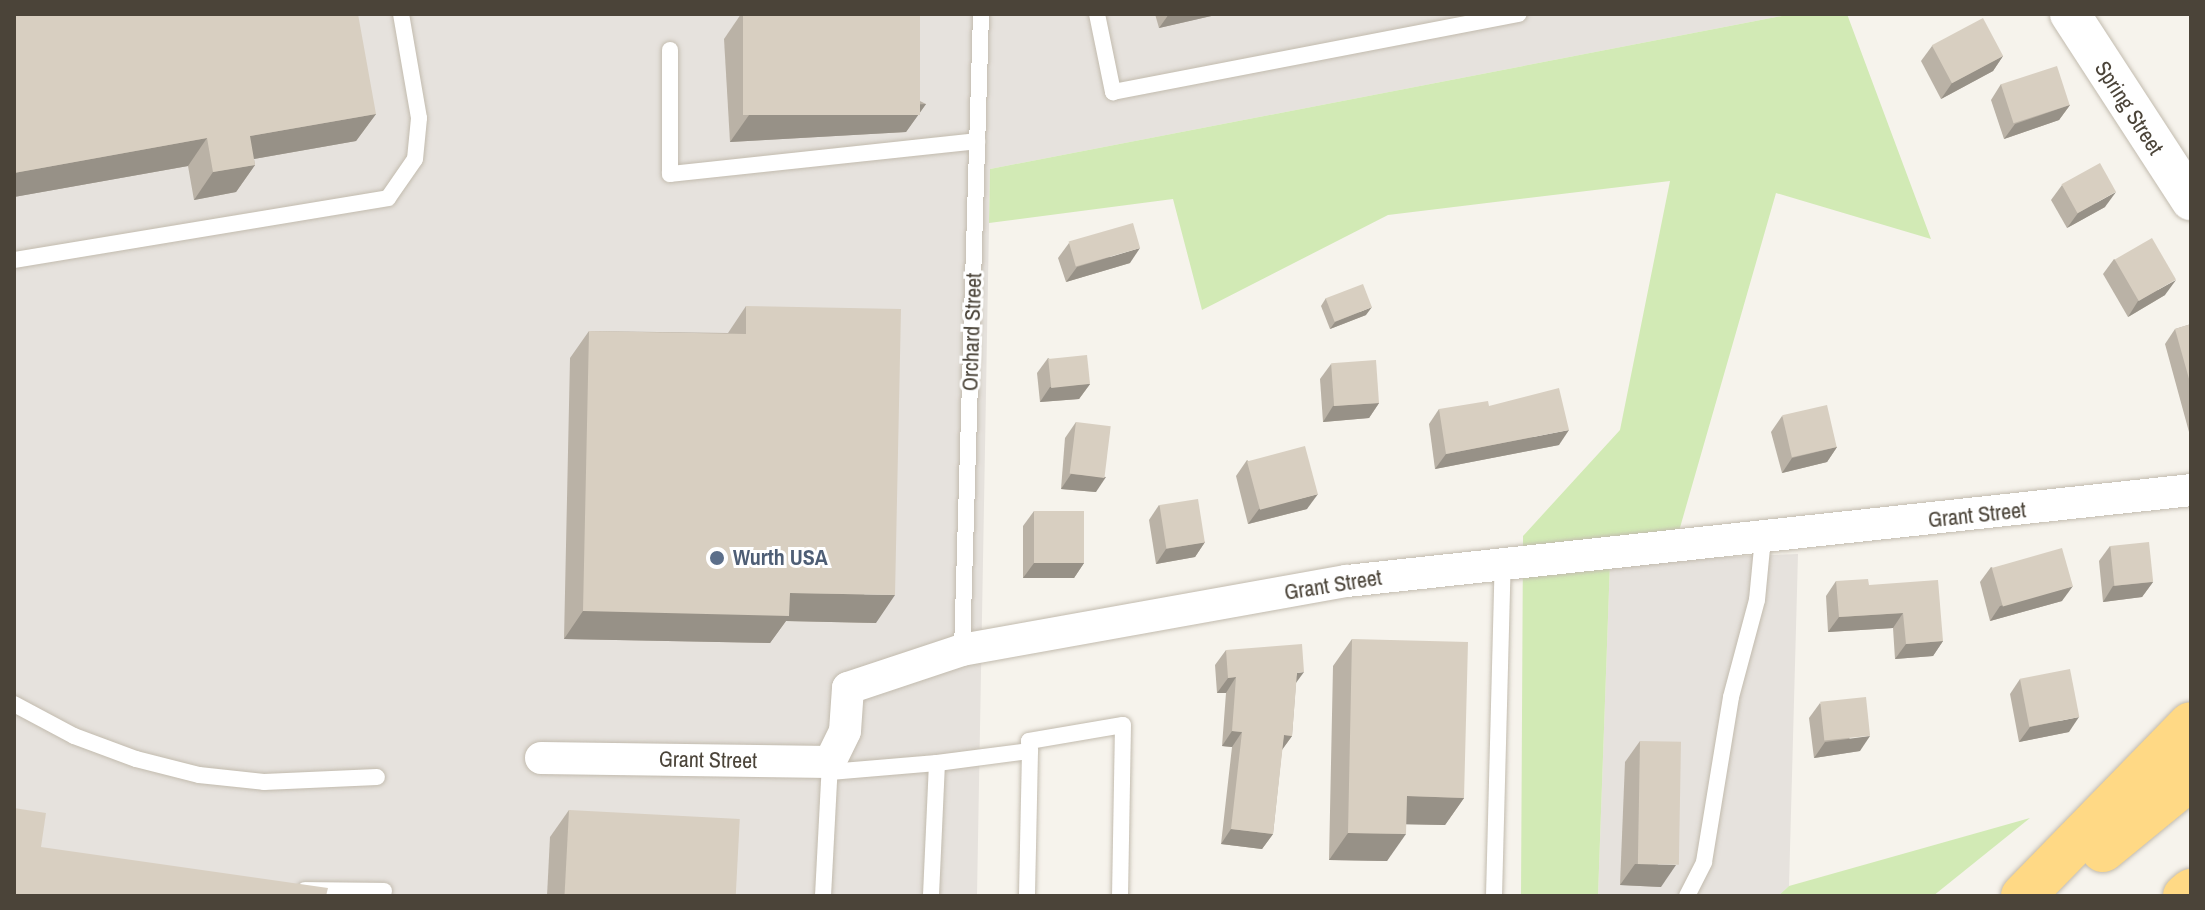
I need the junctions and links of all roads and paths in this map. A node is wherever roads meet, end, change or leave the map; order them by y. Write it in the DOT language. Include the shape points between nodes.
graph roads {
  1 [pos="401,14"];
  2 [pos="981,14"];
  3 [pos="1097,14"];
  4 [pos="1519,14"];
  5 [pos="2070,14"];
  6 [pos="670,50"];
  7 [pos="977,141"];
  8 [pos="2191,200"];
  9 [pos="14,260"];
  10 [pos="2191,490"];
  11 [pos="1763,538"];
  12 [pos="1503,563"];
  13 [pos="962,650"];
  14 [pos="14,704"];
  15 [pos="2191,724"];
  16 [pos="1030,751"];
  17 [pos="541,758"];
  18 [pos="937,763"];
  19 [pos="830,767"];
  20 [pos="377,777"];
  21 [pos="2191,778"];
  22 [pos="283,889"];
  23 [pos="384,891"];
  24 [pos="2191,891"];
  25 [pos="823,896"];
  26 [pos="931,896"];
  27 [pos="1027,896"];
  28 [pos="1120,896"];
  29 [pos="1494,896"];
  30 [pos="1687,896"];
  31 [pos="2023,896"];
  32 [pos="2046,896"];
  33 [pos="2185,896"];
  1 -- 9 [label="lane" via="419,118 415,159 388,198"];
  2 -- 7 [label="lane, Orchard Street"];
  3 -- 4 [label="lane" via="1113,92"];
  5 -- 8 [label="street, Spring Street"];
  6 -- 7 [label="lane" via="670,174"];
  7 -- 13 [label="lane, Orchard Street"];
  10 -- 11 [label="street, Grant Street"];
  11 -- 12 [label="street, Grant Street"];
  11 -- 30 [label="lane" via="1757,600 1731,697 1704,862"];
  12 -- 13 [label="street, Grant Street" via="1347,581"];
  12 -- 29 [label="lane"];
  13 -- 19 [label="street, Grant Street" via="848,688 845,731"];
  14 -- 20 [label="lane" via="74,736 199,775 264,782"];
  15 -- 31 [label="highway"];
  16 -- 18 [label="lane"];
  16 -- 27 [label="lane"];
  16 -- 28 [label="lane" via="1029,741 1123,725"];
  17 -- 19 [label="street, Grant Street"];
  18 -- 19 [label="lane"];
  18 -- 26 [label="lane"];
  19 -- 25 [label="lane"];
  21 -- 32 [label="highway"];
  22 -- 23 [label="lane"];
  24 -- 33 [label="highway"];
}
